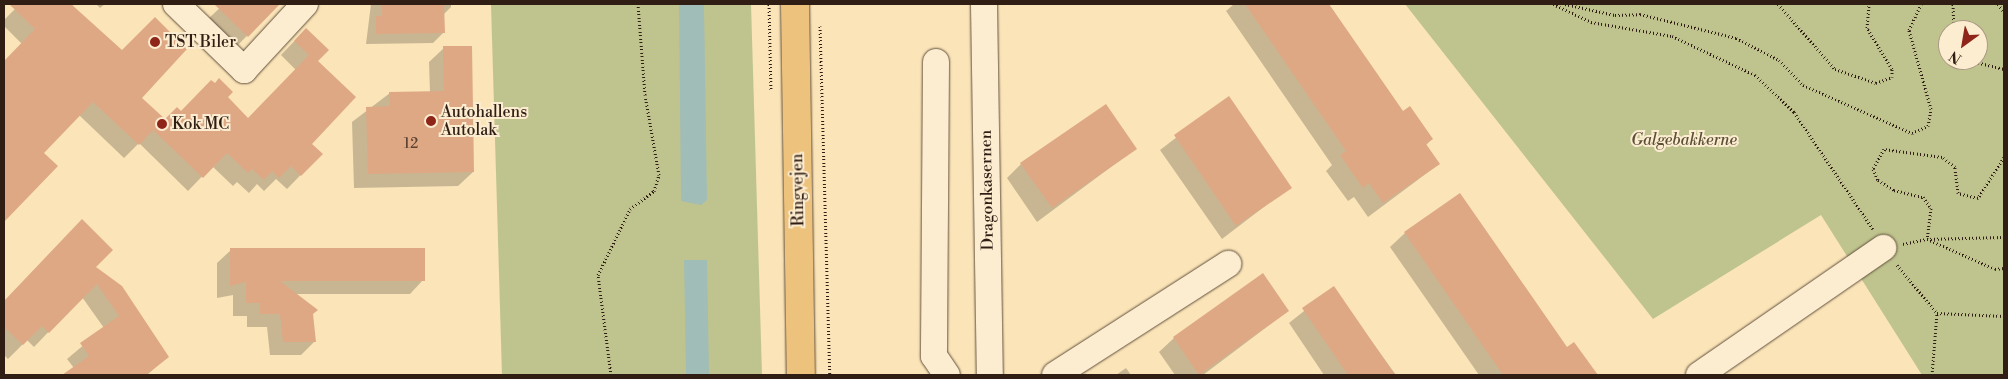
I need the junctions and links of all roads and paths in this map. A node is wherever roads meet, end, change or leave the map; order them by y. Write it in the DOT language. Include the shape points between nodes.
graph roads {
  1 [pos="176,4"];
  2 [pos="304,4"];
  3 [pos="638,4"];
  4 [pos="795,4"];
  5 [pos="984,4"];
  6 [pos="1553,4"];
  7 [pos="1565,4"];
  8 [pos="1778,4"];
  9 [pos="1869,4"];
  10 [pos="1920,4"];
  11 [pos="1953,4"];
  12 [pos="1998,4"];
  13 [pos="2004,12"];
  14 [pos="1954,20"];
  15 [pos="820,24"];
  16 [pos="936,62"];
  17 [pos="1988,65"];
  18 [pos="2004,69"];
  19 [pos="2004,157"];
  20 [pos="2004,237"];
  21 [pos="1927,238"];
  22 [pos="1883,248"];
  23 [pos="1228,264"];
  24 [pos="2004,268"];
  25 [pos="1937,313"];
  26 [pos="2004,316"];
  27 [pos="611,375"];
  28 [pos="801,375"];
  29 [pos="830,375"];
  30 [pos="947,375"];
  31 [pos="990,375"];
  32 [pos="1055,375"];
  33 [pos="1699,375"];
  34 [pos="1932,375"];
  1 -- 2 [label="street" via="244,70"];
  3 -- 27 [label="path" via="645,95 659,175 654,191 630,209 598,275"];
  4 -- 28 [label="main road, Ringvejen"];
  5 -- 31 [label="street, Dragonkasernen"];
  6 -- 22 [label="path" via="1591,22 1672,36 1755,75 1794,112 1857,200"];
  7 -- 10 [label="path" via="1615,15 1640,14 1736,38 1779,60 1803,84 1912,133 1928,126 1931,109 1909,30"];
  8 -- 9 [label="path" via="1835,69 1876,83 1892,77 1892,69 1867,28"];
  11 -- 14 [label="path"];
  12 -- 13 [label="path"];
  15 -- 29 [label="path"];
  16 -- 30 [label="street" via="934,356"];
  17 -- 18 [label="path"];
  19 -- 21 [label="path" via="1998,161 1986,191 1978,198 1967,199 1958,193 1955,167 1942,157 1884,149 1878,153 1873,169 1878,180 1923,197 1931,208"];
  20 -- 21 [label="path"];
  21 -- 22 [label="path"];
  21 -- 24 [label="path" via="1994,270"];
  22 -- 25 [label="path"];
  22 -- 33 [label="street"];
  23 -- 32 [label="street"];
  25 -- 26 [label="path"];
  25 -- 34 [label="path"];
}
